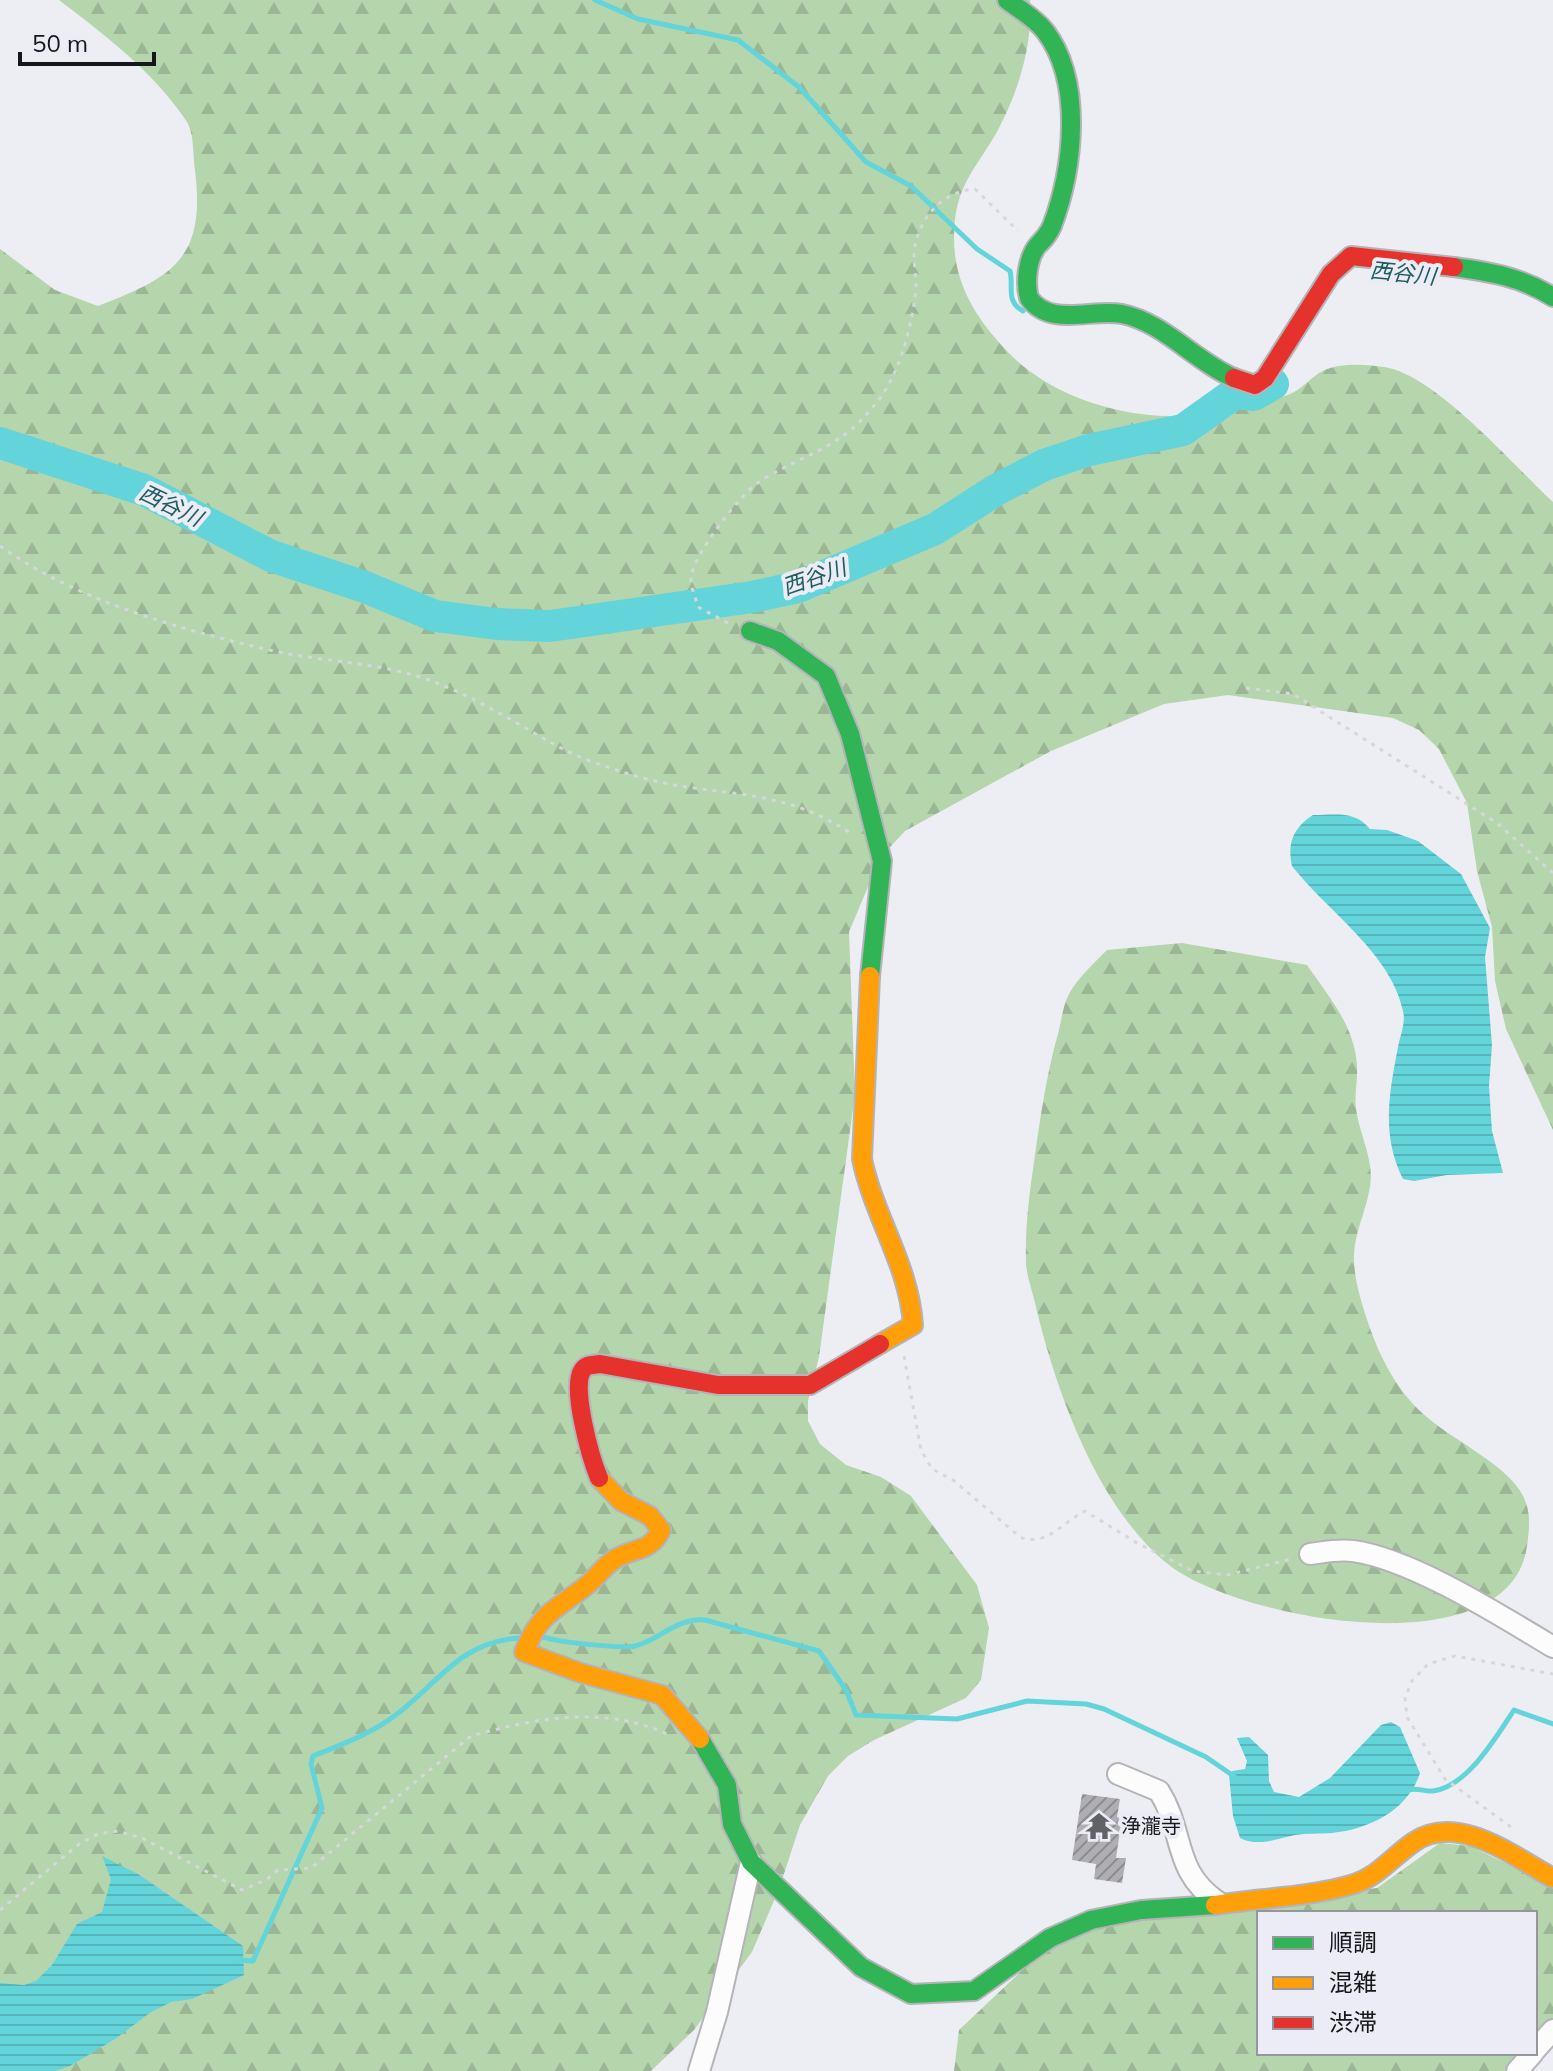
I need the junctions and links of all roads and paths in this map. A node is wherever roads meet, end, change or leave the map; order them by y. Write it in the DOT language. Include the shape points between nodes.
graph roads {
  1 [pos="1007,0"];
  2 [pos="1036,247"];
  3 [pos="1553,297"];
  4 [pos="0,546"];
  5 [pos="750,631"];
  6 [pos="1246,688"];
  7 [pos="880,851"];
  8 [pos="1553,873"];
  9 [pos="913,1325"];
  10 [pos="1310,1554"];
  11 [pos="1553,1647"];
  12 [pos="1553,1674"];
  13 [pos="672,1737"];
  14 [pos="1118,1774"];
  15 [pos="1519,1834"];
  16 [pos="751,1862"];
  17 [pos="1553,1878"];
  18 [pos="1218,1902"];
  19 [pos="0,1910"];
  20 [pos="1553,2030"];
  21 [pos="1537,2049"];
  22 [pos="1531,2055"];
  23 [pos="699,2071"];
  24 [pos="1517,2071"];
  1 -- 2 [label="street" via="1049,37 1071,121 1065,174 1047,237"];
  2 -- 3 [label="street" via="1026,290 1037,307 1067,315 1102,312 1132,317 1231,378 1255,385 1265,378 1331,274 1351,256 1495,272 1529,282"];
  2 -- 5 [label="path" via="975,189 955,190 924,218 914,248 916,294 888,388 859,426 824,450 759,481 700,555 691,578 698,607"];
  4 -- 7 [label="path" via="60,580 162,622 265,649 403,672 443,686 559,747 630,774 776,798 820,813"];
  5 -- 7 [label="street" via="778,641 826,676 850,734"];
  6 -- 8 [label="path" via="1293,694 1497,823"];
  7 -- 9 [label="street" via="866,1015 862,1159 868,1189 911,1292"];
  9 -- 10 [label="path" via="904,1362 927,1463 1020,1537 1044,1538 1085,1511 1202,1573 1227,1575"];
  9 -- 16 [label="street" via="810,1385 718,1385 600,1364 581,1372 578,1393 598,1477 661,1530 644,1552 618,1558 536,1619 524,1652 662,1695 711,1754 727,1785 732,1824"];
  10 -- 11 [label="street" via="1357,1551 1403,1566"];
  12 -- 15 [label="path" via="1455,1656 1436,1660 1407,1689 1405,1711 1452,1784"];
  13 -- 19 [label="path" via="630,1721 544,1717 471,1736 311,1868 278,1870 242,1890 118,1831 79,1844"];
  14 -- 18 [label="street" via="1159,1791 1178,1835 1186,1872"];
  16 -- 18 [label="street" via="861,1967 911,1994 974,1991 1050,1938 1091,1920"];
  16 -- 23 [label="street"];
  17 -- 18 [label="street" via="1473,1836 1437,1831 1414,1841 1370,1879"];
  20 -- 21 [label="street"];
  22 -- 24 [label="street"];
}
